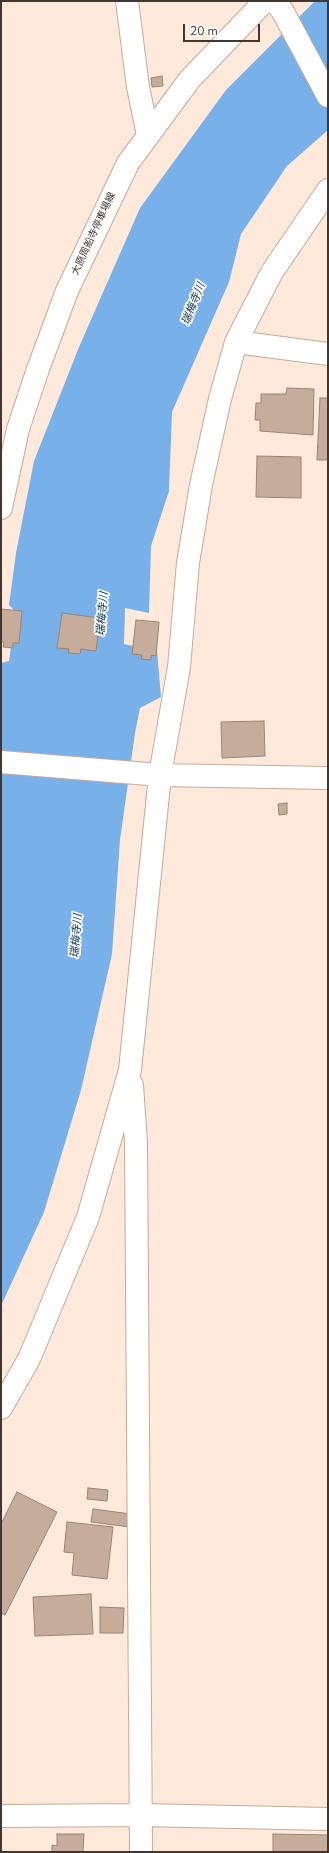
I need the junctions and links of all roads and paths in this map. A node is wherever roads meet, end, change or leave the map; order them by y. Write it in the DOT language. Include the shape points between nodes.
graph roads {
  1 [pos="127,1"];
  2 [pos="265,1"];
  3 [pos="279,7"];
  4 [pos="328,96"];
  5 [pos="148,135"];
  6 [pos="328,190"];
  7 [pos="236,342"];
  8 [pos="328,354"];
  9 [pos="1,508"];
  10 [pos="1,762"];
  11 [pos="160,775"];
  12 [pos="328,778"];
  13 [pos="130,1070"];
  14 [pos="1,1408"];
  15 [pos="141,1815"];
  16 [pos="1,1816"];
  17 [pos="328,1819"];
  18 [pos="141,1852"];
  1 -- 5 [label="street" via="138,87"];
  2 -- 5 [label="street, 大原周船寺停車場線" via="190,79"];
  3 -- 4 [label="street"];
  5 -- 9 [label="street, 大原周船寺停車場線" via="128,163 67,291 18,429"];
  6 -- 7 [label="street" via="272,272"];
  7 -- 8 [label="street"];
  7 -- 11 [label="street" via="201,485 188,563 179,667"];
  10 -- 11 [label="street"];
  11 -- 12 [label="street"];
  11 -- 13 [label="street"];
  13 -- 14 [label="street" via="88,1217 29,1359"];
  13 -- 15 [label="street" via="136,1143"];
  15 -- 16 [label="street"];
  15 -- 17 [label="street"];
  15 -- 18 [label="street"];
}
